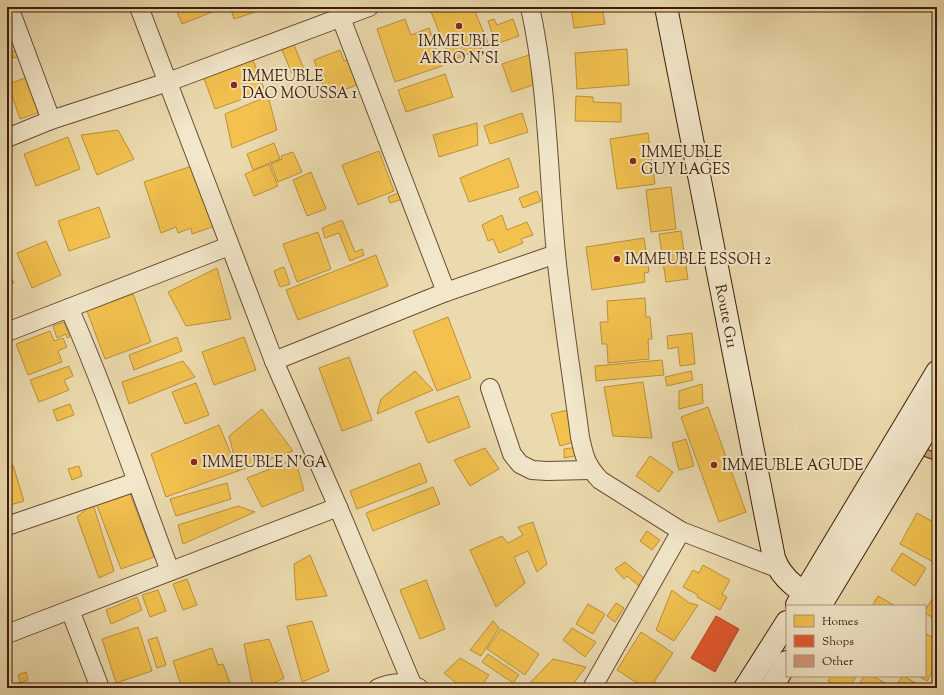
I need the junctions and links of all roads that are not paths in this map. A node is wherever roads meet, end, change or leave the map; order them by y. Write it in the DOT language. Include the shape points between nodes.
graph roads {
  1 [pos="9,7"];
  2 [pos="139,7"];
  3 [pos="369,7"];
  4 [pos="530,7"];
  5 [pos="666,7"];
  6 [pos="342,18"];
  7 [pos="168,82"];
  8 [pos="51,120"];
  9 [pos="7,138"];
  10 [pos="229,246"];
  11 [pos="556,254"];
  12 [pos="446,292"];
  13 [pos="70,308"];
  14 [pos="7,332"];
  15 [pos="274,361"];
  16 [pos="937,372"];
  17 [pos="490,388"];
  18 [pos="937,412"];
  19 [pos="590,470"];
  20 [pos="136,482"];
  21 [pos="338,507"];
  22 [pos="7,526"];
  23 [pos="682,531"];
  24 [pos="777,568"];
  25 [pos="170,571"];
  26 [pos="811,602"];
  27 [pos="70,610"];
  28 [pos="786,624"];
  29 [pos="7,634"];
  30 [pos="786,664"];
  31 [pos="415,686"];
  32 [pos="100,688"];
  33 [pos="378,688"];
  34 [pos="592,688"];
  35 [pos="745,688"];
  36 [pos="772,688"];
  1 -- 8 [label="street"];
  2 -- 7 [label="street"];
  3 -- 6 [label="street"];
  4 -- 11 [label="street" via="544,97"];
  5 -- 24 [label="street, Route G11"];
  6 -- 7 [label="street"];
  6 -- 12 [label="street"];
  7 -- 8 [label="street"];
  7 -- 10 [label="street"];
  8 -- 9 [label="street"];
  10 -- 13 [label="street"];
  10 -- 15 [label="street"];
  11 -- 12 [label="street"];
  11 -- 19 [label="street" via="580,437"];
  12 -- 15 [label="street"];
  13 -- 14 [label="street"];
  13 -- 20 [label="street"];
  15 -- 21 [label="street"];
  16 -- 26 [label="street"];
  17 -- 19 [label="street" via="512,454 520,464 532,470"];
  18 -- 26 [label="street"];
  19 -- 23 [label="street" via="600,480"];
  20 -- 22 [label="street"];
  20 -- 25 [label="street"];
  21 -- 25 [label="street"];
  21 -- 31 [label="street"];
  23 -- 24 [label="street"];
  23 -- 34 [label="street"];
  24 -- 26 [label="street, Route G11"];
  25 -- 27 [label="street"];
  27 -- 29 [label="street"];
  27 -- 32 [label="street"];
  28 -- 35 [label="street"];
  30 -- 36 [label="street"];
  31 -- 33 [label="street" via="398,682"];
}
